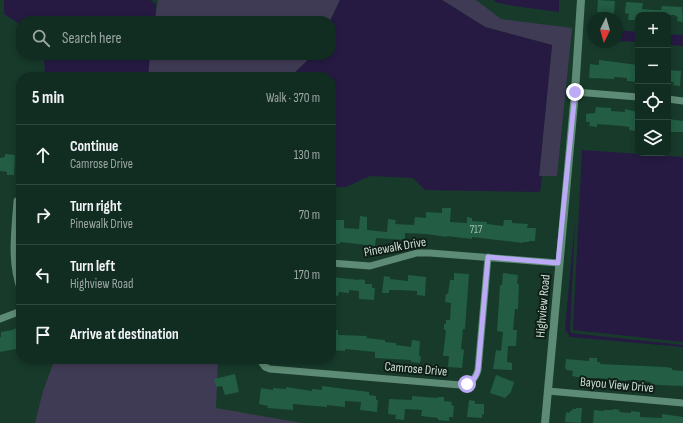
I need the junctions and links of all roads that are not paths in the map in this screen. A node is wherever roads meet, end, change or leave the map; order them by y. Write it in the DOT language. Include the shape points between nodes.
graph roads {
  1 [pos="581,0"];
  2 [pos="575,92"];
  3 [pos="635,97"];
  4 [pos="671,99"];
  5 [pos="683,101"];
  6 [pos="16,215"];
  7 [pos="488,257"];
  8 [pos="336,263"];
  9 [pos="558,263"];
  10 [pos="16,273"];
  11 [pos="16,313"];
  12 [pos="0,319"];
  13 [pos="263,364"];
  14 [pos="548,391"];
  15 [pos="683,402"];
  16 [pos="545,423"];
  1 -- 2 [label="street, Highview Road"];
  2 -- 3 [label="street"];
  2 -- 9 [label="street, Highview Road"];
  4 -- 5 [label="street"];
  6 -- 10 [label="street" via="13,258"];
  7 -- 8 [label="street, Pinewalk Drive" via="417,253 370,266"];
  7 -- 9 [label="street, Pinewalk Drive"];
  7 -- 13 [label="street, Camrose Drive" via="478,370 473,381 467,384 270,369"];
  9 -- 14 [label="street, Highview Road"];
  11 -- 12 [label="street"];
  14 -- 15 [label="street, Bayou View Drive"];
  14 -- 16 [label="street, Highview Road"];
}
